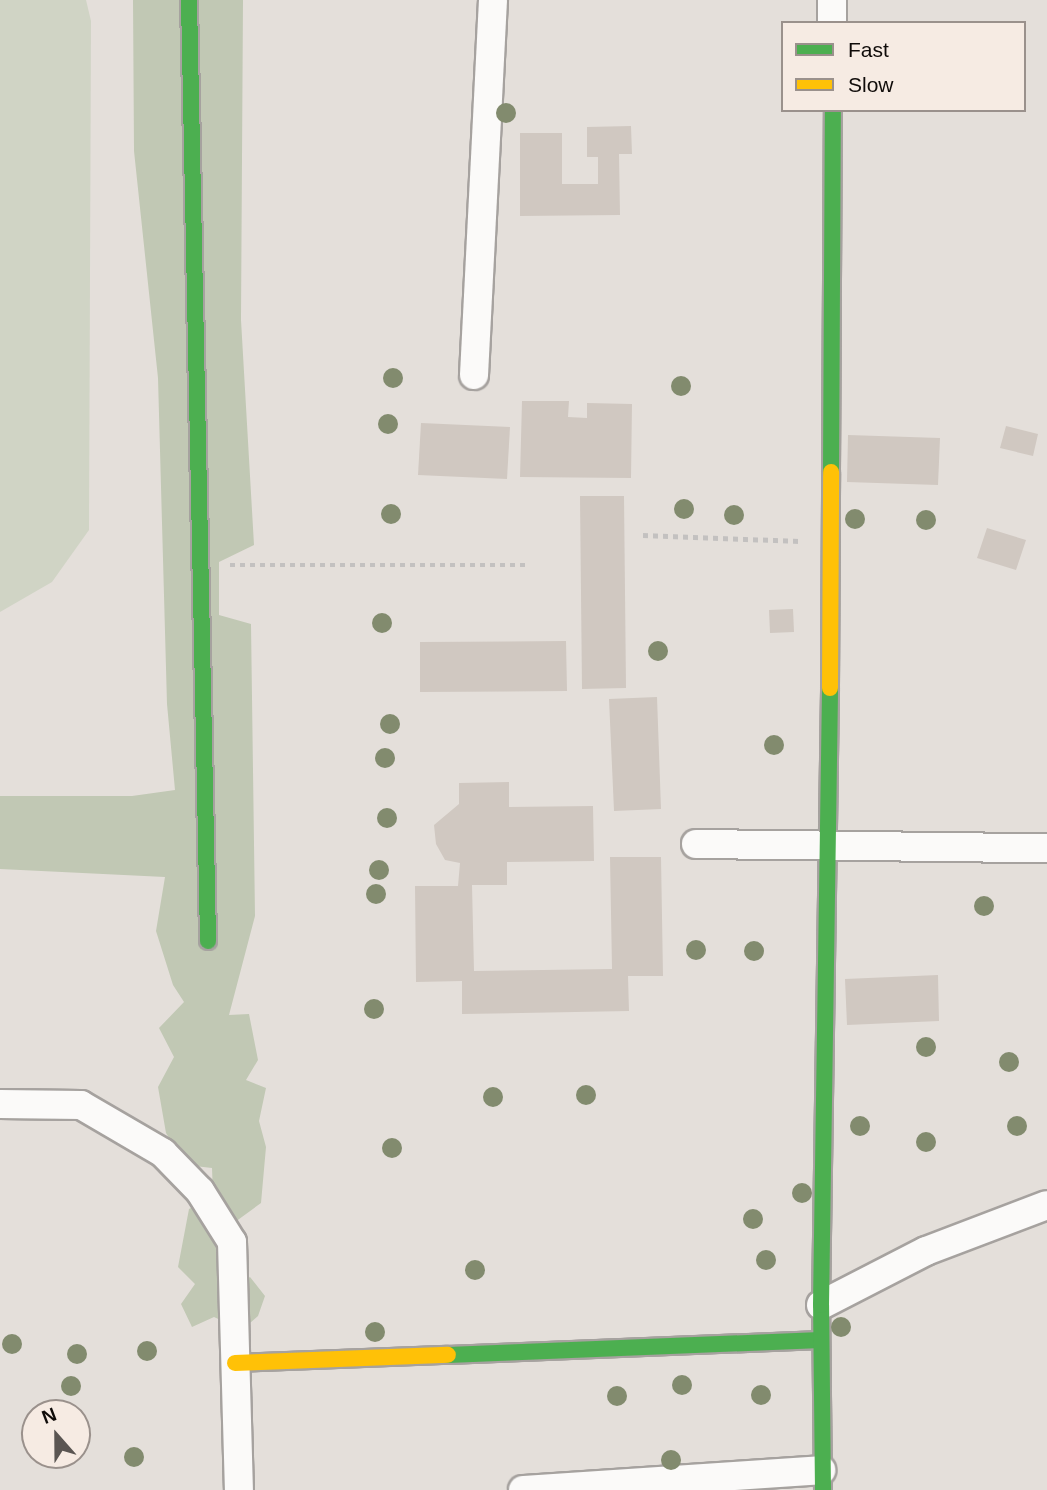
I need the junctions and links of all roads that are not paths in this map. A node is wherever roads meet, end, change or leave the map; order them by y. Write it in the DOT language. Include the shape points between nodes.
graph roads {
  1 [pos="190,0"];
  2 [pos="493,0"];
  3 [pos="832,0"];
  4 [pos="832,21"];
  5 [pos="832,112"];
  6 [pos="474,375"];
  7 [pos="696,844"];
  8 [pos="830,844"];
  9 [pos="1047,848"];
  10 [pos="208,941"];
  11 [pos="0,1104"];
  12 [pos="1047,1205"];
  13 [pos="821,1305"];
  14 [pos="821,1340"];
  15 [pos="235,1363"];
  16 [pos="822,1480"];
  17 [pos="239,1490"];
  18 [pos="523,1490"];
  1 -- 10 [label="street"];
  2 -- 6 [label="street"];
  3 -- 4 [label="street"];
  5 -- 8 [label="street"];
  7 -- 8 [label="street"];
  8 -- 9 [label="street"];
  8 -- 13 [label="street"];
  11 -- 15 [label="street" via="81,1105 163,1153 200,1191 232,1241"];
  12 -- 13 [label="street" via="926,1251"];
  13 -- 14 [label="street"];
  14 -- 15 [label="street"];
  14 -- 16 [label="street"];
  15 -- 17 [label="street"];
  16 -- 18 [label="street"];
}
